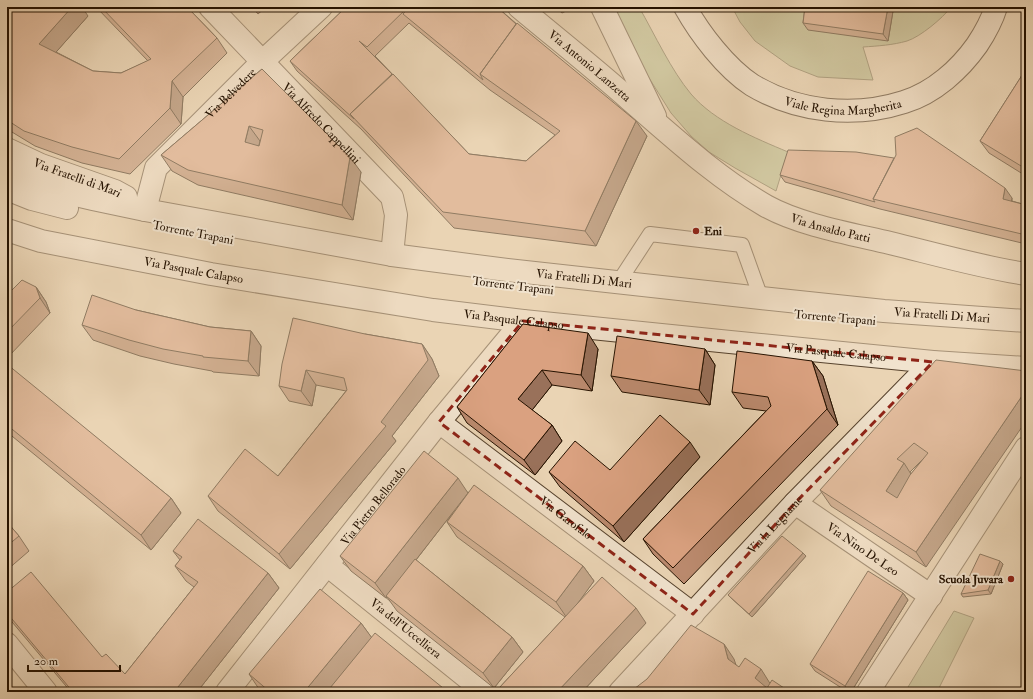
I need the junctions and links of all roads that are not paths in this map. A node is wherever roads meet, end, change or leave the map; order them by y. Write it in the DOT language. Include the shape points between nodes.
graph roads {
  1 [pos="210,7"];
  2 [pos="321,7"];
  3 [pos="519,7"];
  4 [pos="602,7"];
  5 [pos="685,7"];
  6 [pos="996,7"];
  7 [pos="263,61"];
  8 [pos="660,126"];
  9 [pos="7,149"];
  10 [pos="7,172"];
  11 [pos="7,189"];
  12 [pos="145,210"];
  13 [pos="7,230"];
  14 [pos="392,255"];
  15 [pos="1026,274"];
  16 [pos="618,283"];
  17 [pos="761,298"];
  18 [pos="523,321"];
  19 [pos="1026,321"];
  20 [pos="1026,335"];
  21 [pos="933,362"];
  22 [pos="1026,368"];
  23 [pos="439,422"];
  24 [pos="1026,448"];
  25 [pos="795,504"];
  26 [pos="327,566"];
  27 [pos="931,596"];
  28 [pos="693,614"];
  29 [pos="7,644"];
  30 [pos="46,692"];
  31 [pos="227,692"];
  32 [pos="485,692"];
  33 [pos="620,692"];
  34 [pos="868,692"];
  1 -- 7 [label="street, Via Alfredo Cappellini"];
  2 -- 7 [label="street, Via Belvedere"];
  3 -- 8 [label="street, Via Antonio Lanzetta"];
  4 -- 8 [label="street"];
  5 -- 6 [label="street, Viale Regina Margherita" via="728,66 752,84 778,98 801,106 858,111 905,102 930,90 970,55 983,36"];
  7 -- 12 [label="street, Via Belvedere" via="156,168"];
  7 -- 14 [label="street, Via Alfredo Cappellini" via="392,197 396,215"];
  8 -- 15 [label="street, Via Ansaldo Patti" via="724,179 767,206 798,220"];
  9 -- 12 [label="street, Via Fratelli di Mari" via="41,166 115,190"];
  10 -- 12 [label="street, Via Fratelli Di Mari" via="46,188"];
  11 -- 20 [label="street, Torrente Trapani" via="70,209 403,272 559,292"];
  12 -- 14 [label="street, Via Fratelli Di Mari"];
  13 -- 18 [label="street, Via Pasquale Calapso" via="41,241 211,274 432,310"];
  14 -- 16 [label="street, Via Fratelli Di Mari"];
  16 -- 17 [label="street, Via Fratelli Di Mari"];
  16 -- 17 [label="lane" via="650,234 742,245"];
  17 -- 19 [label="street, Via Fratelli Di Mari"];
  18 -- 21 [label="street, Via Pasquale Calapso"];
  18 -- 23 [label="street, Via Pietro Bellorado"];
  21 -- 22 [label="street, Via Pasquale Calapso"];
  21 -- 25 [label="street, Via la Legname"];
  23 -- 26 [label="street, Via Pietro Bellorado"];
  23 -- 28 [label="street, Via Garofalo"];
  24 -- 27 [label="street"];
  25 -- 27 [label="street, Via Nino De Leo"];
  25 -- 28 [label="street, Via la Legname"];
  26 -- 31 [label="street, Via Pietro Bellorado"];
  26 -- 32 [label="street, Via dell'Uccelliera"];
  27 -- 34 [label="street"];
  28 -- 33 [label="street, Via la Legname"];
  29 -- 30 [label="street"];
}
